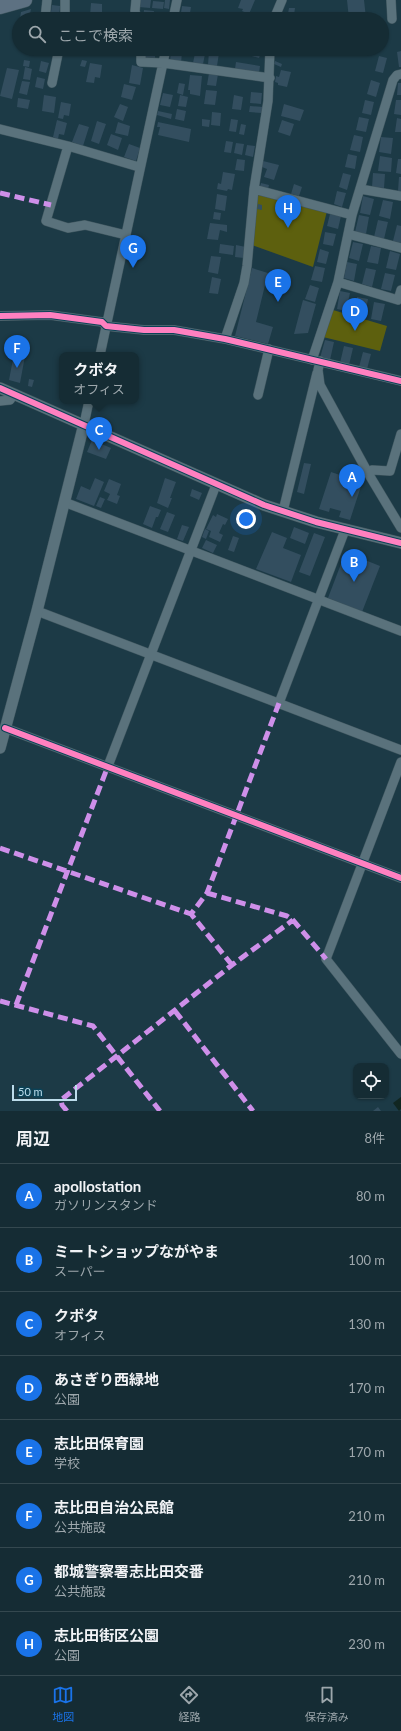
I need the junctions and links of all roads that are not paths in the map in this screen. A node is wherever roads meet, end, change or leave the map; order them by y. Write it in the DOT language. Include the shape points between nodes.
graph roads {
  1 [pos="25,0"];
  2 [pos="47,0"];
  3 [pos="65,0"];
  4 [pos="136,0"];
  5 [pos="177,0"];
  6 [pos="282,0"];
  7 [pos="391,0"];
  8 [pos="0,7"];
  9 [pos="46,12"];
  10 [pos="65,12"];
  11 [pos="135,12"];
  12 [pos="174,12"];
  13 [pos="277,12"];
  14 [pos="392,19"];
  15 [pos="58,56"];
  16 [pos="141,56"];
  17 [pos="164,56"];
  18 [pos="270,56"];
  19 [pos="163,63"];
  20 [pos="401,74"];
  21 [pos="270,78"];
  22 [pos="52,83"];
  23 [pos="0,129"];
  24 [pos="68,146"];
  25 [pos="139,167"];
  26 [pos="254,189"];
  27 [pos="360,189"];
  28 [pos="401,196"];
  29 [pos="352,215"];
  30 [pos="348,234"];
  31 [pos="126,235"];
  32 [pos="401,248"];
  33 [pos="338,282"];
  34 [pos="401,290"];
  35 [pos="0,316"];
  36 [pos="106,326"];
  37 [pos="225,339"];
  38 [pos="268,349"];
  39 [pos="101,352"];
  40 [pos="317,364"];
  41 [pos="401,380"];
  42 [pos="0,388"];
  43 [pos="14,394"];
  44 [pos="258,395"];
  45 [pos="0,401"];
  46 [pos="88,404"];
  47 [pos="84,424"];
  48 [pos="401,434"];
  49 [pos="368,473"];
  50 [pos="216,485"];
  51 [pos="64,502"];
  52 [pos="283,511"];
  53 [pos="401,528"];
  54 [pos="346,530"];
  55 [pos="401,544"];
  56 [pos="191,550"];
  57 [pos="319,600"];
  58 [pos="37,611"];
  59 [pos="401,631"];
  60 [pos="152,654"];
  61 [pos="279,704"];
  62 [pos="5,728"];
  63 [pos="0,748"];
  64 [pos="401,750"];
  65 [pos="401,762"];
  66 [pos="108,766"];
  67 [pos="363,864"];
  68 [pos="401,878"];
  69 [pos="401,1054"];
  1 -- 8 [label="main road"];
  2 -- 9 [label="street"];
  3 -- 10 [label="street"];
  4 -- 11 [label="street"];
  5 -- 12 [label="street"];
  6 -- 13 [label="street"];
  7 -- 14 [label="street"];
  15 -- 22 [label="street"];
  16 -- 19 [label="street" via="141,62"];
  17 -- 19 [label="street"];
  18 -- 21 [label="street"];
  19 -- 21 [label="street"];
  19 -- 25 [label="street"];
  20 -- 27 [label="street" via="392,80"];
  21 -- 26 [label="street"];
  23 -- 24 [label="street"];
  24 -- 25 [label="street"];
  24 -- 31 [label="street" via="46,221 68,228 85,225"];
  25 -- 31 [label="street"];
  26 -- 29 [label="street"];
  26 -- 37 [label="street" via="244,283"];
  27 -- 28 [label="street"];
  27 -- 29 [label="street"];
  29 -- 30 [label="street"];
  30 -- 32 [label="street"];
  30 -- 33 [label="street"];
  31 -- 36 [label="street"];
  33 -- 34 [label="street" via="398,300"];
  33 -- 40 [label="street"];
  35 -- 36 [label="street" via="50,315 102,322"];
  36 -- 37 [label="street" via="174,330"];
  36 -- 39 [label="street"];
  37 -- 38 [label="street"];
  38 -- 40 [label="street"];
  38 -- 44 [label="street"];
  40 -- 41 [label="street"];
  40 -- 49 [label="street" via="320,385"];
  40 -- 52 [label="street"];
  42 -- 43 [label="street"];
  43 -- 45 [label="street" via="10,400"];
  43 -- 47 [label="street"];
  46 -- 47 [label="street"];
  47 -- 50 [label="street"];
  47 -- 51 [label="street"];
  48 -- 49 [label="street" via="390,471 372,470"];
  49 -- 53 [label="street"];
  50 -- 52 [label="street"];
  50 -- 56 [label="street"];
  51 -- 56 [label="street"];
  51 -- 58 [label="street"];
  52 -- 54 [label="street"];
  54 -- 55 [label="street"];
  54 -- 57 [label="street"];
  56 -- 57 [label="street"];
  56 -- 60 [label="street"];
  57 -- 59 [label="street"];
  57 -- 61 [label="street"];
  58 -- 60 [label="street"];
  58 -- 62 [label="street"];
  60 -- 61 [label="street"];
  60 -- 66 [label="street"];
  61 -- 64 [label="street"];
  62 -- 63 [label="street"];
  62 -- 66 [label="street"];
  65 -- 67 [label="street"];
  66 -- 67 [label="street"];
  67 -- 68 [label="street"];
  67 -- 69 [label="street" via="326,959"];
}
